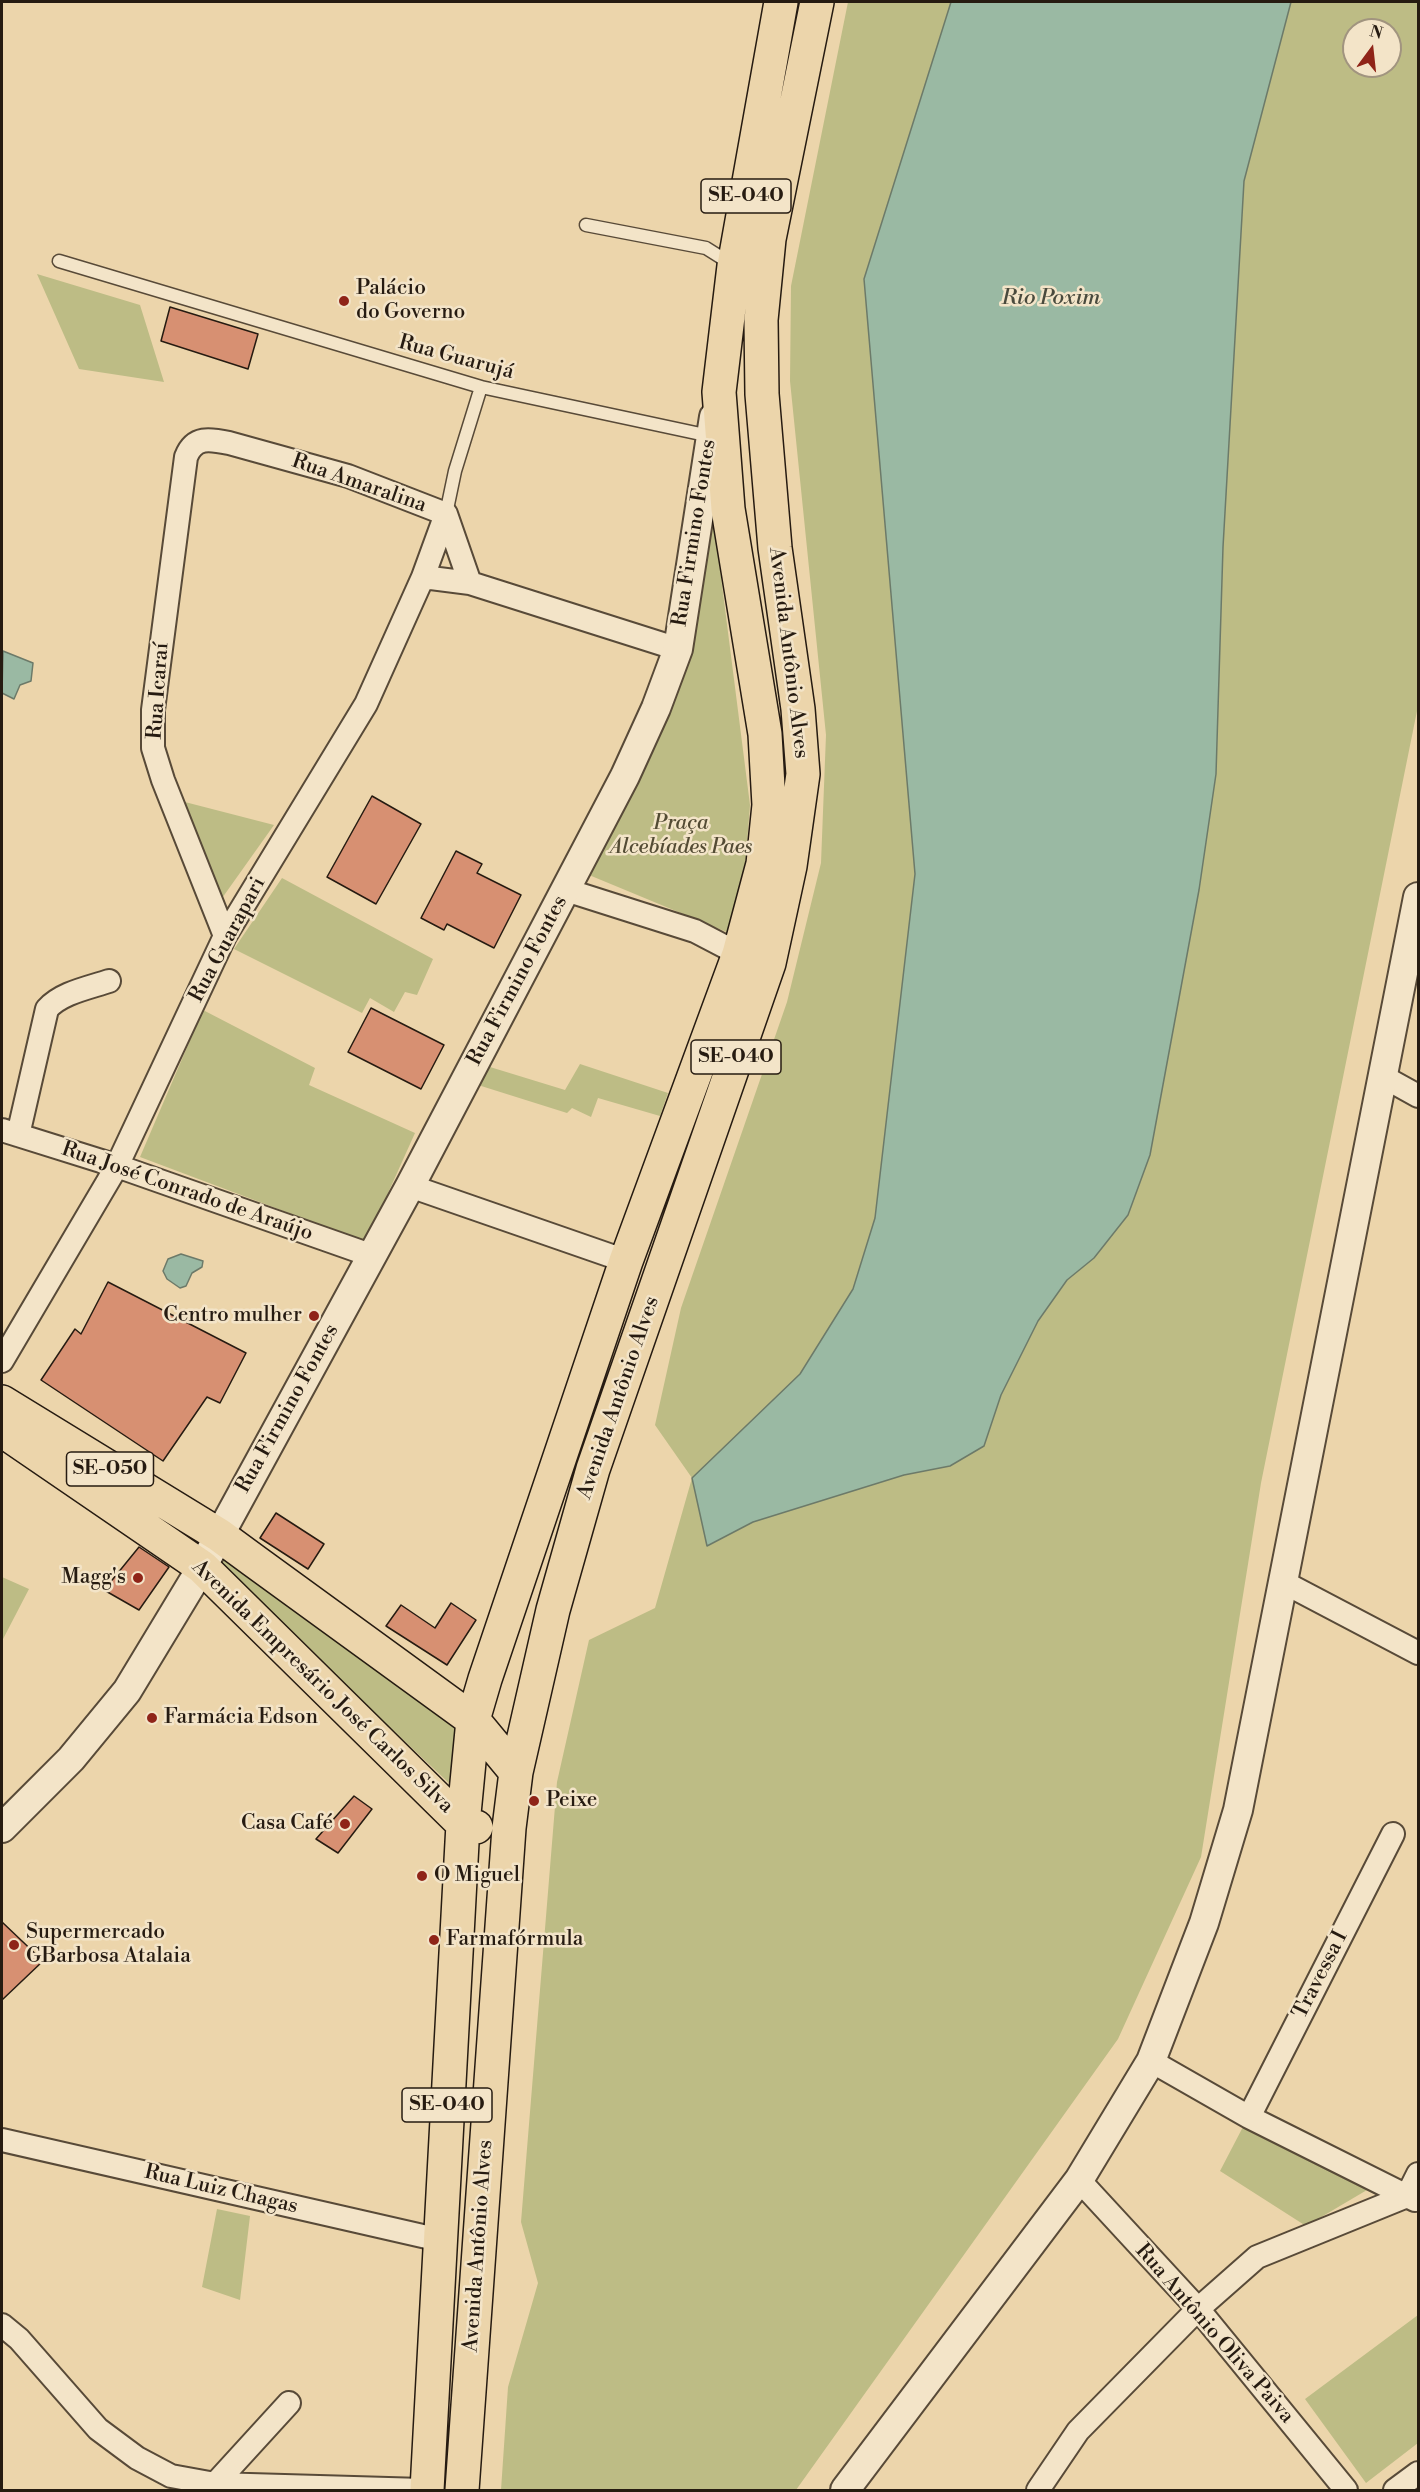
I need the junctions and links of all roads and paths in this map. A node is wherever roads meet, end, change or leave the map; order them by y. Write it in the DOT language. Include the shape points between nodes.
graph roads {
  1 [pos="781,2"];
  2 [pos="817,2"];
  3 [pos="586,225"];
  4 [pos="58,261"];
  5 [pos="734,266"];
  6 [pos="482,387"];
  7 [pos="719,392"];
  8 [pos="710,436"];
  9 [pos="199,441"];
  10 [pos="446,514"];
  11 [pos="423,577"];
  12 [pos="470,583"];
  13 [pos="678,649"];
  14 [pos="566,890"];
  15 [pos="1419,897"];
  16 [pos="225,936"];
  17 [pos="739,954"];
  18 [pos="109,981"];
  19 [pos="1382,1076"];
  20 [pos="1419,1096"];
  21 [pos="10,1132"];
  22 [pos="117,1166"];
  23 [pos="410,1186"];
  24 [pos="373,1256"];
  25 [pos="626,1261"];
  26 [pos="2,1361"];
  27 [pos="2,1402"];
  28 [pos="2,1430"];
  29 [pos="219,1535"];
  30 [pos="202,1567"];
  31 [pos="1283,1582"];
  32 [pos="1419,1653"];
  33 [pos="473,1720"];
  34 [pos="516,1772"];
  35 [pos="509,1821"];
  36 [pos="463,1824"];
  37 [pos="2,1828"];
  38 [pos="1393,1834"];
  39 [pos="1151,2061"];
  40 [pos="1249,2117"];
  41 [pos="2,2140"];
  42 [pos="1419,2174"];
  43 [pos="1079,2180"];
  44 [pos="1413,2199"];
  45 [pos="440,2240"];
  46 [pos="1198,2309"];
  47 [pos="2,2325"];
  48 [pos="289,2403"];
  49 [pos="1419,2473"];
  50 [pos="216,2484"];
  51 [pos="296,2488"];
  52 [pos="425,2490"];
  53 [pos="462,2490"];
  54 [pos="845,2490"];
  55 [pos="1038,2490"];
  56 [pos="1346,2490"];
  57 [pos="1395,2490"];
  1 -- 5 [label="main road, SE-040"];
  2 -- 34 [label="main road, Avenida Antônio Alves / SE-040" via="769,239 761,320 762,394 775,548 798,709 803,774 790,867 769,963 593,1469 553,1610"];
  3 -- 5 [label="lane" via="706,248"];
  4 -- 6 [label="lane, Rua Guarujá"];
  5 -- 7 [label="main road, SE-040"];
  6 -- 8 [label="lane, Rua Guarujá"];
  6 -- 10 [label="lane" via="455,471"];
  7 -- 8 [label="street, Rua Firmino Fontes"];
  7 -- 17 [label="main road, Avenida Antônio Alves / SE-040" via="728,509 765,734 769,805 763,864"];
  8 -- 13 [label="street, Rua Firmino Fontes"];
  9 -- 10 [label="street, Rua Amaralina" via="229,443 348,476"];
  9 -- 16 [label="street, Rua Icaraí" via="190,447 186,457 153,710 153,748"];
  10 -- 11 [label="street, Rua Guarapari"];
  10 -- 12 [label="street, Rua Amaralina"];
  11 -- 12 [label="street"];
  11 -- 16 [label="street, Rua Guarapari" via="366,704"];
  12 -- 13 [label="street"];
  13 -- 14 [label="street, Rua Firmino Fontes" via="625,776"];
  14 -- 17 [label="street" via="695,931"];
  14 -- 23 [label="street, Rua Firmino Fontes"];
  15 -- 19 [label="street"];
  16 -- 22 [label="street, Rua Guarapari"];
  17 -- 25 [label="main road, Avenida Antônio Alves / SE-040"];
  18 -- 21 [label="street" via="65,996 47,1009"];
  19 -- 20 [label="street"];
  19 -- 31 [label="street"];
  21 -- 22 [label="street, Rua José Conrado de Araújo"];
  22 -- 24 [label="street, Rua José Conrado de Araújo"];
  22 -- 26 [label="street, Rua Guarapari"];
  23 -- 24 [label="street, Rua Firmino Fontes"];
  23 -- 25 [label="street"];
  24 -- 29 [label="street, Rua Firmino Fontes"];
  25 -- 33 [label="main road, Avenida Antônio Alves / SE-040"];
  27 -- 29 [label="main road, Avenida Empresário José Carlos Silva / SE-050"];
  28 -- 30 [label="main road, Avenida Empresário José Carlos Silva"];
  29 -- 30 [label="street, Rua Firmino Fontes"];
  29 -- 33 [label="main road, Avenida Empresário José Carlos Silva"];
  30 -- 36 [label="main road, Avenida Empresário José Carlos Silva"];
  30 -- 37 [label="street, Rua Firmino Fontes" via="127,1691 71,1759"];
  31 -- 32 [label="street"];
  31 -- 39 [label="street" via="1238,1810 1204,1923"];
  33 -- 34 [label="main road, Avenida Empresário José Carlos Silva"];
  33 -- 36 [label="main road, Avenida Antônio Alves / SE-040"];
  34 -- 35 [label="main road, Avenida Antônio Alves / SE-040"];
  35 -- 36 [label="main road" via="489,1828"];
  35 -- 53 [label="main road, Avenida Antônio Alves / SE-040"];
  36 -- 45 [label="main road, Avenida Antônio Alves / SE-040"];
  38 -- 40 [label="street, Travessa I"];
  39 -- 40 [label="street"];
  39 -- 43 [label="street"];
  40 -- 44 [label="street"];
  41 -- 45 [label="street, Rua Luiz Chagas"];
  42 -- 44 [label="street"];
  43 -- 46 [label="street, Rua Antônio Oliva Paiva"];
  43 -- 54 [label="street"];
  44 -- 46 [label="street" via="1257,2257"];
  45 -- 52 [label="main road, Avenida Antônio Alves / SE-040"];
  46 -- 55 [label="street" via="1078,2431"];
  46 -- 56 [label="street, Rua Antônio Oliva Paiva"];
  47 -- 50 [label="street" via="98,2429 137,2458 171,2476"];
  48 -- 50 [label="street"];
  49 -- 57 [label="street"];
  50 -- 51 [label="street"];
  51 -- 52 [label="street"];
}
